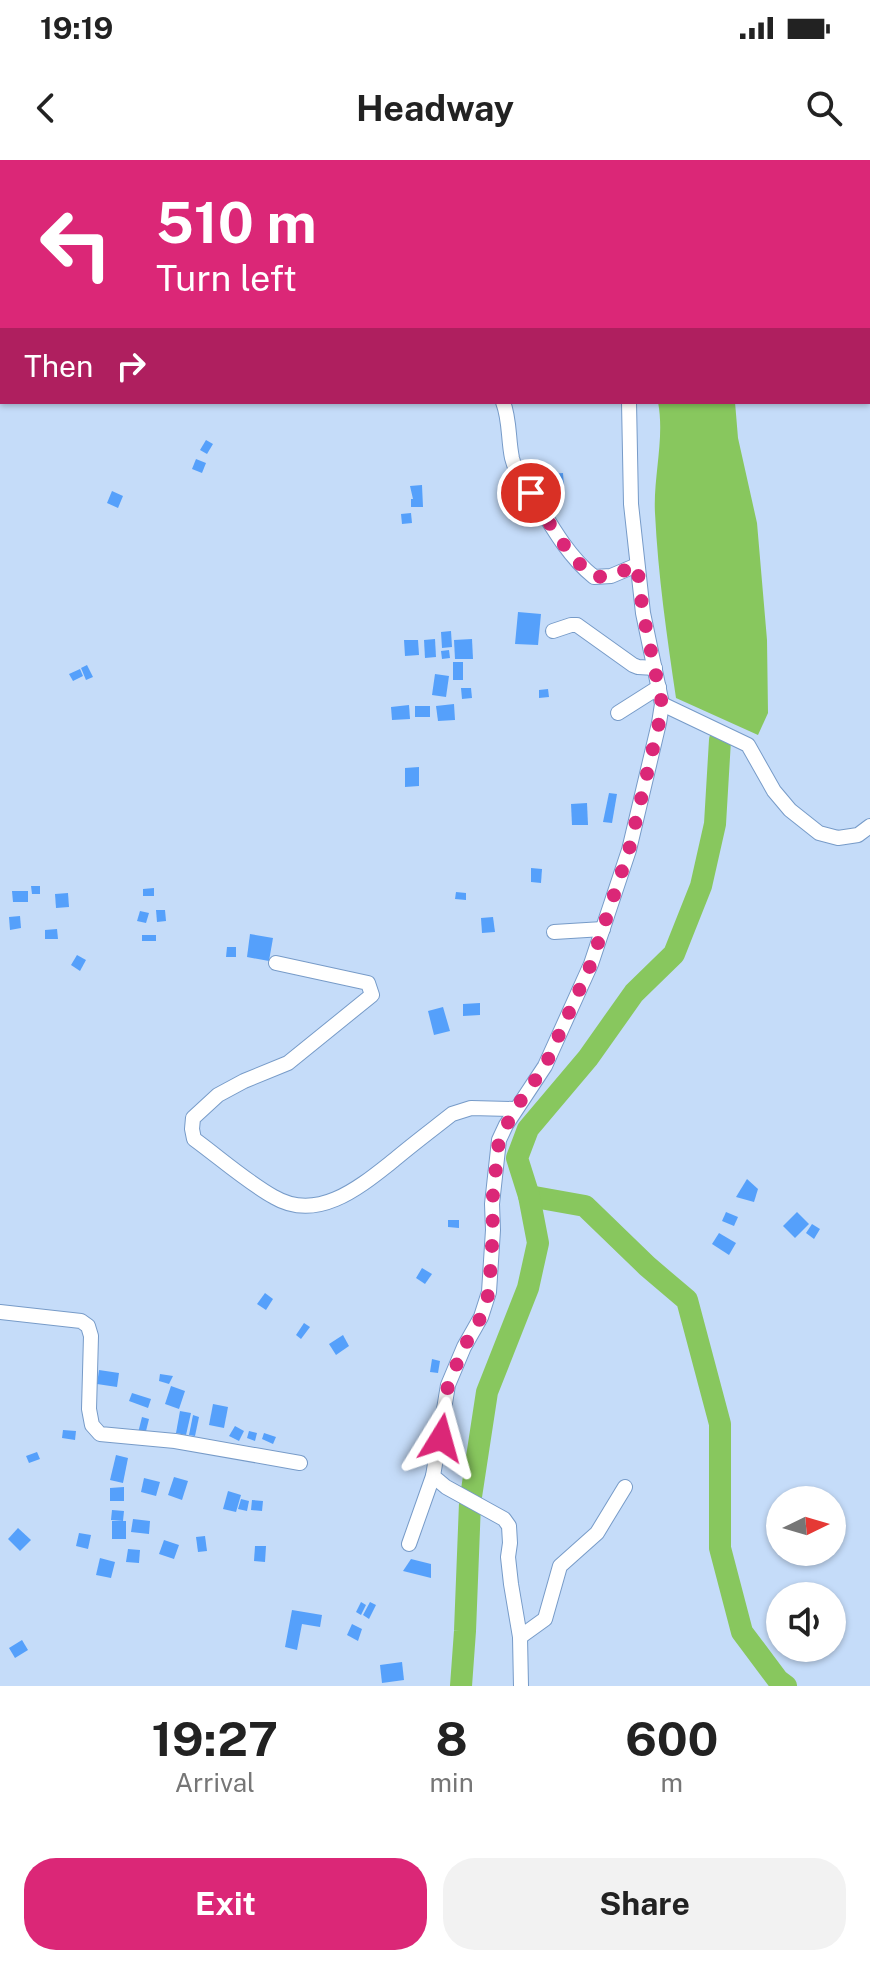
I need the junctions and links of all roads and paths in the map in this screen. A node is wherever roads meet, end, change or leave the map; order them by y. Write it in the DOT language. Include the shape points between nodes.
graph roads {
  1 [pos="504,404"];
  2 [pos="629,404"];
  3 [pos="637,565"];
  4 [pos="553,631"];
  5 [pos="655,668"];
  6 [pos="659,687"];
  7 [pos="662,704"];
  8 [pos="618,713"];
  9 [pos="870,826"];
  10 [pos="603,929"];
  11 [pos="554,932"];
  12 [pos="276,963"];
  13 [pos="515,1109"];
  14 [pos="0,1312"];
  15 [pos="300,1463"];
  16 [pos="433,1476"];
  17 [pos="625,1487"];
  18 [pos="409,1544"];
  19 [pos="520,1637"];
  20 [pos="521,1686"];
  1 -- 3 [label="street" via="518,474 583,568 603,577"];
  2 -- 3 [label="street"];
  3 -- 5 [label="street"];
  4 -- 5 [label="street" via="577,625 633,665"];
  5 -- 6 [label="street"];
  6 -- 7 [label="street"];
  6 -- 8 [label="street"];
  7 -- 9 [label="street" via="748,745 774,791 819,833 838,838 858,835"];
  7 -- 10 [label="street" via="629,850"];
  10 -- 11 [label="street"];
  10 -- 13 [label="street" via="545,1066"];
  12 -- 13 [label="street" via="368,983 372,995 288,1063 218,1095 193,1118 194,1139 276,1199 312,1207 339,1198 452,1114 471,1108"];
  13 -- 16 [label="street" via="499,1140 489,1292 448,1385"];
  14 -- 15 [label="street" via="88,1326 89,1409 100,1434"];
  16 -- 18 [label="street"];
  16 -- 19 [label="street" via="509,1526 508,1557"];
  17 -- 19 [label="street" via="597,1533 560,1566 545,1619"];
  19 -- 20 [label="street"];
}
